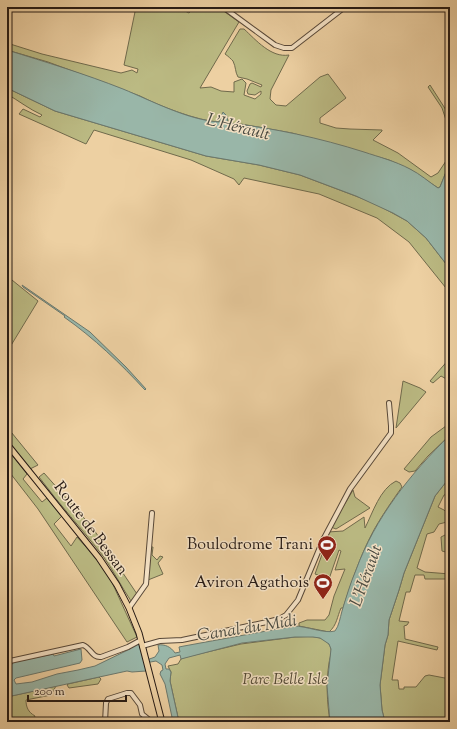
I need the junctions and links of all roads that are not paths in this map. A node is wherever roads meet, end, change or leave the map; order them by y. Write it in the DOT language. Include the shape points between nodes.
graph roads {
  1 [pos="223,7"];
  2 [pos="345,7"];
  3 [pos="389,403"];
  4 [pos="7,444"];
  5 [pos="152,513"];
  6 [pos="128,607"];
  7 [pos="141,640"];
  8 [pos="142,646"];
  9 [pos="7,664"];
  10 [pos="105,722"];
  11 [pos="152,722"];
  12 [pos="162,722"];
  1 -- 2 [label="street" via="275,45 288,48 297,44"];
  3 -- 8 [label="street" via="391,433 350,489 323,540 301,596 290,612 267,622"];
  4 -- 6 [label="main road, Route de Bessan" via="108,570"];
  5 -- 6 [label="street" via="146,584"];
  6 -- 7 [label="main road, Route de Bessan"];
  7 -- 8 [label="main road, Route de Bessan"];
  7 -- 9 [label="street" via="101,658 94,656 83,645"];
  8 -- 12 [label="main road, Route de Bessan"];
  10 -- 11 [label="street" via="106,702 112,697 129,693 137,700 143,716"];
}
